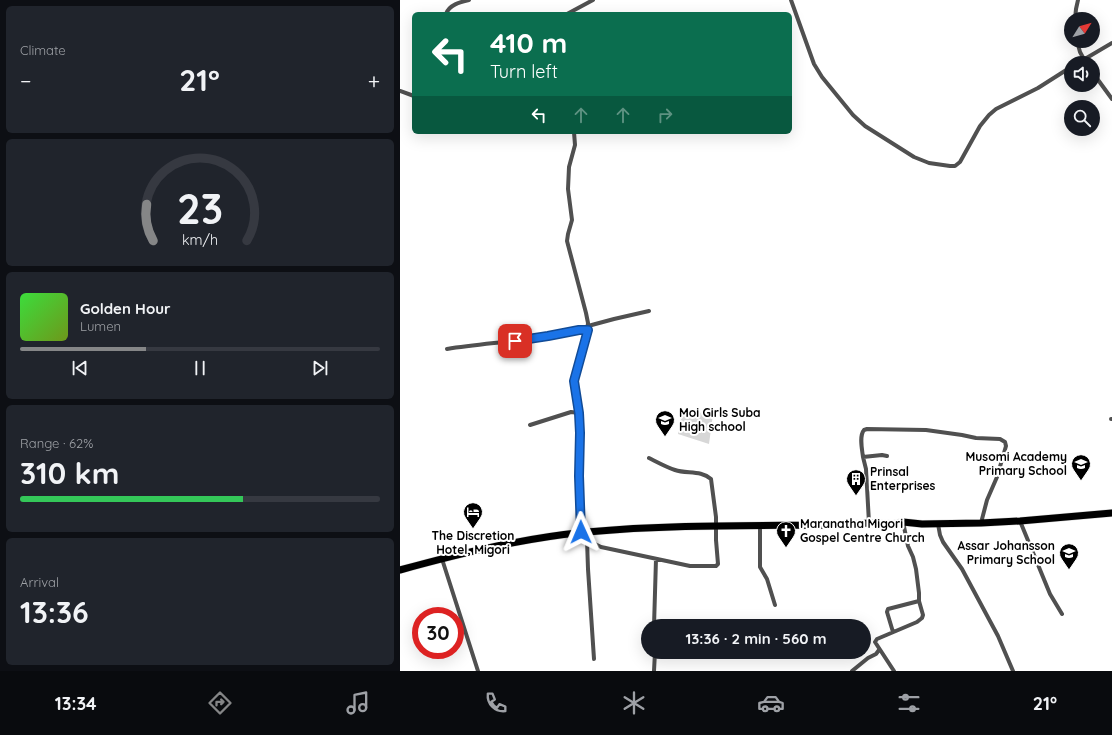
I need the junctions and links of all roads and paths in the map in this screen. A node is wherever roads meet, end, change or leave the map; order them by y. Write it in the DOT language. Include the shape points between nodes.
graph roads {
  1 [pos="469,0"];
  2 [pos="593,0"];
  3 [pos="791,0"];
  4 [pos="1078,0"];
  5 [pos="447,12"];
  6 [pos="572,12"];
  7 [pos="1075,12"];
  8 [pos="1112,43"];
  9 [pos="1092,56"];
  10 [pos="1064,72"];
  11 [pos="1100,83"];
  12 [pos="400,91"];
  13 [pos="412,95"];
  14 [pos="1112,99"];
  15 [pos="574,134"];
  16 [pos="649,311"];
  17 [pos="588,328"];
  18 [pos="447,349"];
  19 [pos="579,413"];
  20 [pos="530,425"];
  21 [pos="887,456"];
  22 [pos="863,457"];
  23 [pos="649,458"];
  24 [pos="1112,513"];
  25 [pos="903,522"];
  26 [pos="1020,522"];
  27 [pos="869,523"];
  28 [pos="981,523"];
  29 [pos="938,524"];
  30 [pos="760,526"];
  31 [pos="716,527"];
  32 [pos="584,532"];
  33 [pos="587,540"];
  34 [pos="442,558"];
  35 [pos="656,558"];
  36 [pos="400,570"];
  37 [pos="919,601"];
  38 [pos="775,605"];
  39 [pos="1062,614"];
  40 [pos="654,619"];
  41 [pos="893,632"];
  42 [pos="879,650"];
  43 [pos="594,659"];
  44 [pos="655,659"];
  45 [pos="478,671"];
  46 [pos="654,671"];
  47 [pos="852,671"];
  48 [pos="894,671"];
  49 [pos="1013,671"];
  1 -- 5 [label="street" via="452,6"];
  2 -- 6 [label="street"];
  3 -- 10 [label="street" via="819,72 853,115 876,134 914,157 933,164 958,165 989,115"];
  4 -- 7 [label="street"];
  8 -- 9 [label="street"];
  11 -- 14 [label="street"];
  12 -- 13 [label="street"];
  15 -- 17 [label="street" via="575,145 569,167 568,189 572,220 567,241"];
  16 -- 17 [label="street"];
  17 -- 18 [label="street"];
  17 -- 19 [label="street" via="574,381"];
  19 -- 20 [label="street" via="570,412"];
  19 -- 32 [label="street" via="579,484"];
  21 -- 22 [label="street"];
  22 -- 27 [label="street"];
  22 -- 28 [label="street" via="862,433 867,429 926,430 1000,439 1006,446"];
  23 -- 31 [label="street" via="676,471 704,474 711,479"];
  24 -- 26 [label="highway"];
  25 -- 27 [label="highway"];
  25 -- 29 [label="highway"];
  25 -- 37 [label="street" via="916,569"];
  26 -- 28 [label="highway"];
  26 -- 39 [label="street" via="1050,594"];
  27 -- 30 [label="highway"];
  28 -- 29 [label="highway"];
  29 -- 49 [label="street" via="944,546 962,569 998,636"];
  30 -- 31 [label="highway"];
  30 -- 38 [label="street" via="760,567 767,579"];
  31 -- 32 [label="highway"];
  31 -- 35 [label="street" via="719,563 717,565 694,566"];
  32 -- 33 [label="street"];
  32 -- 34 [label="highway" via="530,539"];
  33 -- 35 [label="street" via="601,547"];
  33 -- 43 [label="street"];
  34 -- 36 [label="highway"];
  34 -- 45 [label="street"];
  35 -- 40 [label="street"];
  37 -- 41 [label="street" via="922,618"];
  37 -- 41 [label="street" via="888,609"];
  41 -- 42 [label="street" via="875,641"];
  42 -- 47 [label="street"];
  42 -- 48 [label="street"];
  44 -- 46 [label="street"];
}
